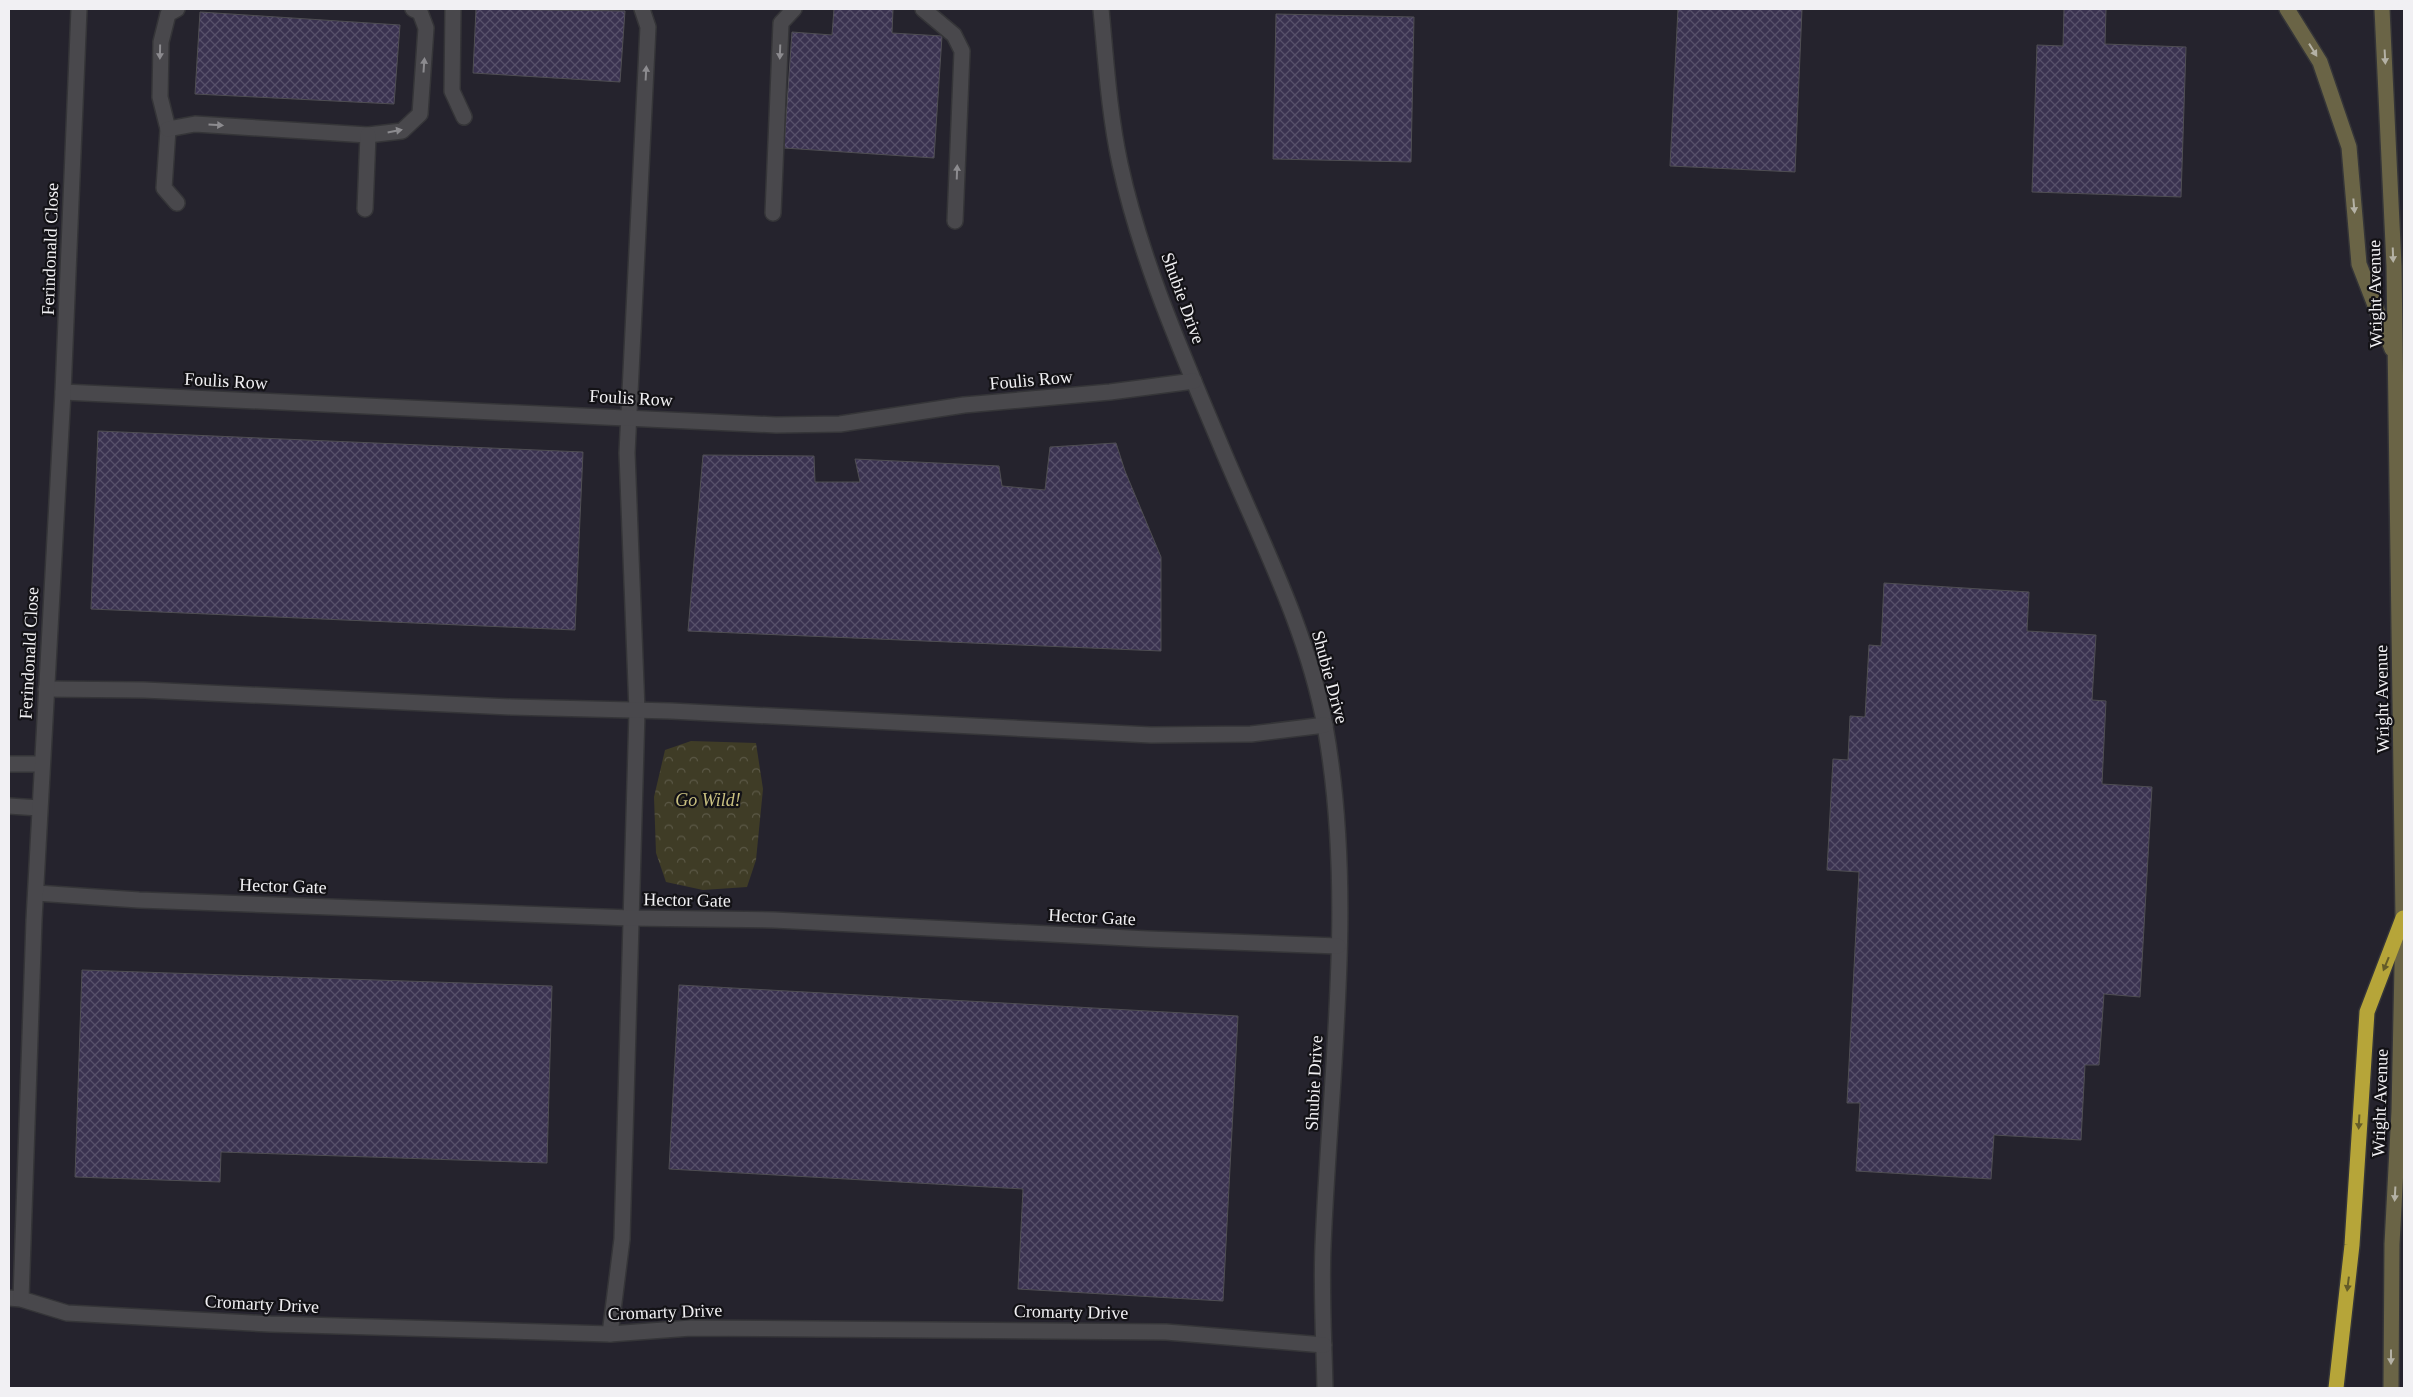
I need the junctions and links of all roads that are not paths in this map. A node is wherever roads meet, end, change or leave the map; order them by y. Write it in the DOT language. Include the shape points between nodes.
graph roads {
  1 [pos="78,9"];
  2 [pos="176,9"];
  3 [pos="413,9"];
  4 [pos="453,9"];
  5 [pos="642,9"];
  6 [pos="794,9"];
  7 [pos="923,9"];
  8 [pos="1101,9"];
  9 [pos="2287,9"];
  10 [pos="2382,9"];
  11 [pos="464,116"];
  12 [pos="168,129"];
  13 [pos="368,135"];
  14 [pos="177,203"];
  15 [pos="365,209"];
  16 [pos="773,213"];
  17 [pos="955,221"];
  18 [pos="2396,358"];
  19 [pos="1194,380"];
  20 [pos="63,392"];
  21 [pos="630,418"];
  22 [pos="46,689"];
  23 [pos="638,711"];
  24 [pos="1325,725"];
  25 [pos="9,764"];
  26 [pos="42,764"];
  27 [pos="9,806"];
  28 [pos="39,808"];
  29 [pos="36,893"];
  30 [pos="631,918"];
  31 [pos="2404,918"];
  32 [pos="1338,946"];
  33 [pos="15,1299"];
  34 [pos="610,1334"];
  35 [pos="1324,1345"];
  36 [pos="1325,1388"];
  37 [pos="2336,1388"];
  38 [pos="2391,1388"];
  1 -- 20 [label="street, Ferindonald Close"];
  2 -- 12 [label="street, one-way" via="168,14 161,42 160,96"];
  13 -- 3 [label="street, one-way" via="402,131 420,114 426,28 420,12"];
  4 -- 11 [label="street" via="452,91"];
  21 -- 5 [label="street, one-way" via="648,27"];
  6 -- 16 [label="street, one-way" via="781,23"];
  17 -- 7 [label="street, one-way" via="962,52 954,35"];
  8 -- 19 [label="street, Shubie Drive" via="1111,113 1120,165 1134,218"];
  9 -- 18 [label="main road, one-way" via="2320,62 2348,147 2359,264"];
  10 -- 18 [label="main road, Wright Avenue, one-way"];
  12 -- 13 [label="street, one-way" via="196,124"];
  12 -- 14 [label="street" via="164,188"];
  13 -- 15 [label="street"];
  18 -- 31 [label="main road, Wright Avenue"];
  19 -- 21 [label="street, Foulis Row" via="1110,392 964,405 840,424 776,425"];
  19 -- 24 [label="street, Shubie Drive" via="1292,612 1311,668"];
  20 -- 21 [label="street, Foulis Row"];
  20 -- 22 [label="street, Ferindonald Close"];
  21 -- 23 [label="street" via="628,467"];
  22 -- 23 [label="street" via="144,690"];
  22 -- 26 [label="street, Ferindonald Close"];
  23 -- 24 [label="street" via="1151,735 1251,734"];
  23 -- 30 [label="street"];
  24 -- 32 [label="street, Shubie Drive" via="1338,834"];
  25 -- 26 [label="street"];
  26 -- 28 [label="street, Ferindonald Close"];
  27 -- 28 [label="street"];
  28 -- 29 [label="street, Ferindonald Close"];
  29 -- 30 [label="street, Hector Gate" via="139,900"];
  29 -- 33 [label="street, Ferindonald Close"];
  30 -- 32 [label="street, Hector Gate" via="774,920"];
  30 -- 34 [label="street" via="622,1239"];
  31 -- 37 [label="highway, one-way" via="2367,1012 2352,1245"];
  31 -- 38 [label="main road, Wright Avenue, one-way" via="2400,1111 2392,1244"];
  32 -- 35 [label="street, Shubie Drive" via="1323,1247"];
  33 -- 34 [label="street, Cromarty Drive" via="76,1314 270,1324"];
  34 -- 35 [label="street, Cromarty Drive" via="691,1328 1166,1332"];
  35 -- 36 [label="street, Shubie Drive"];
}
